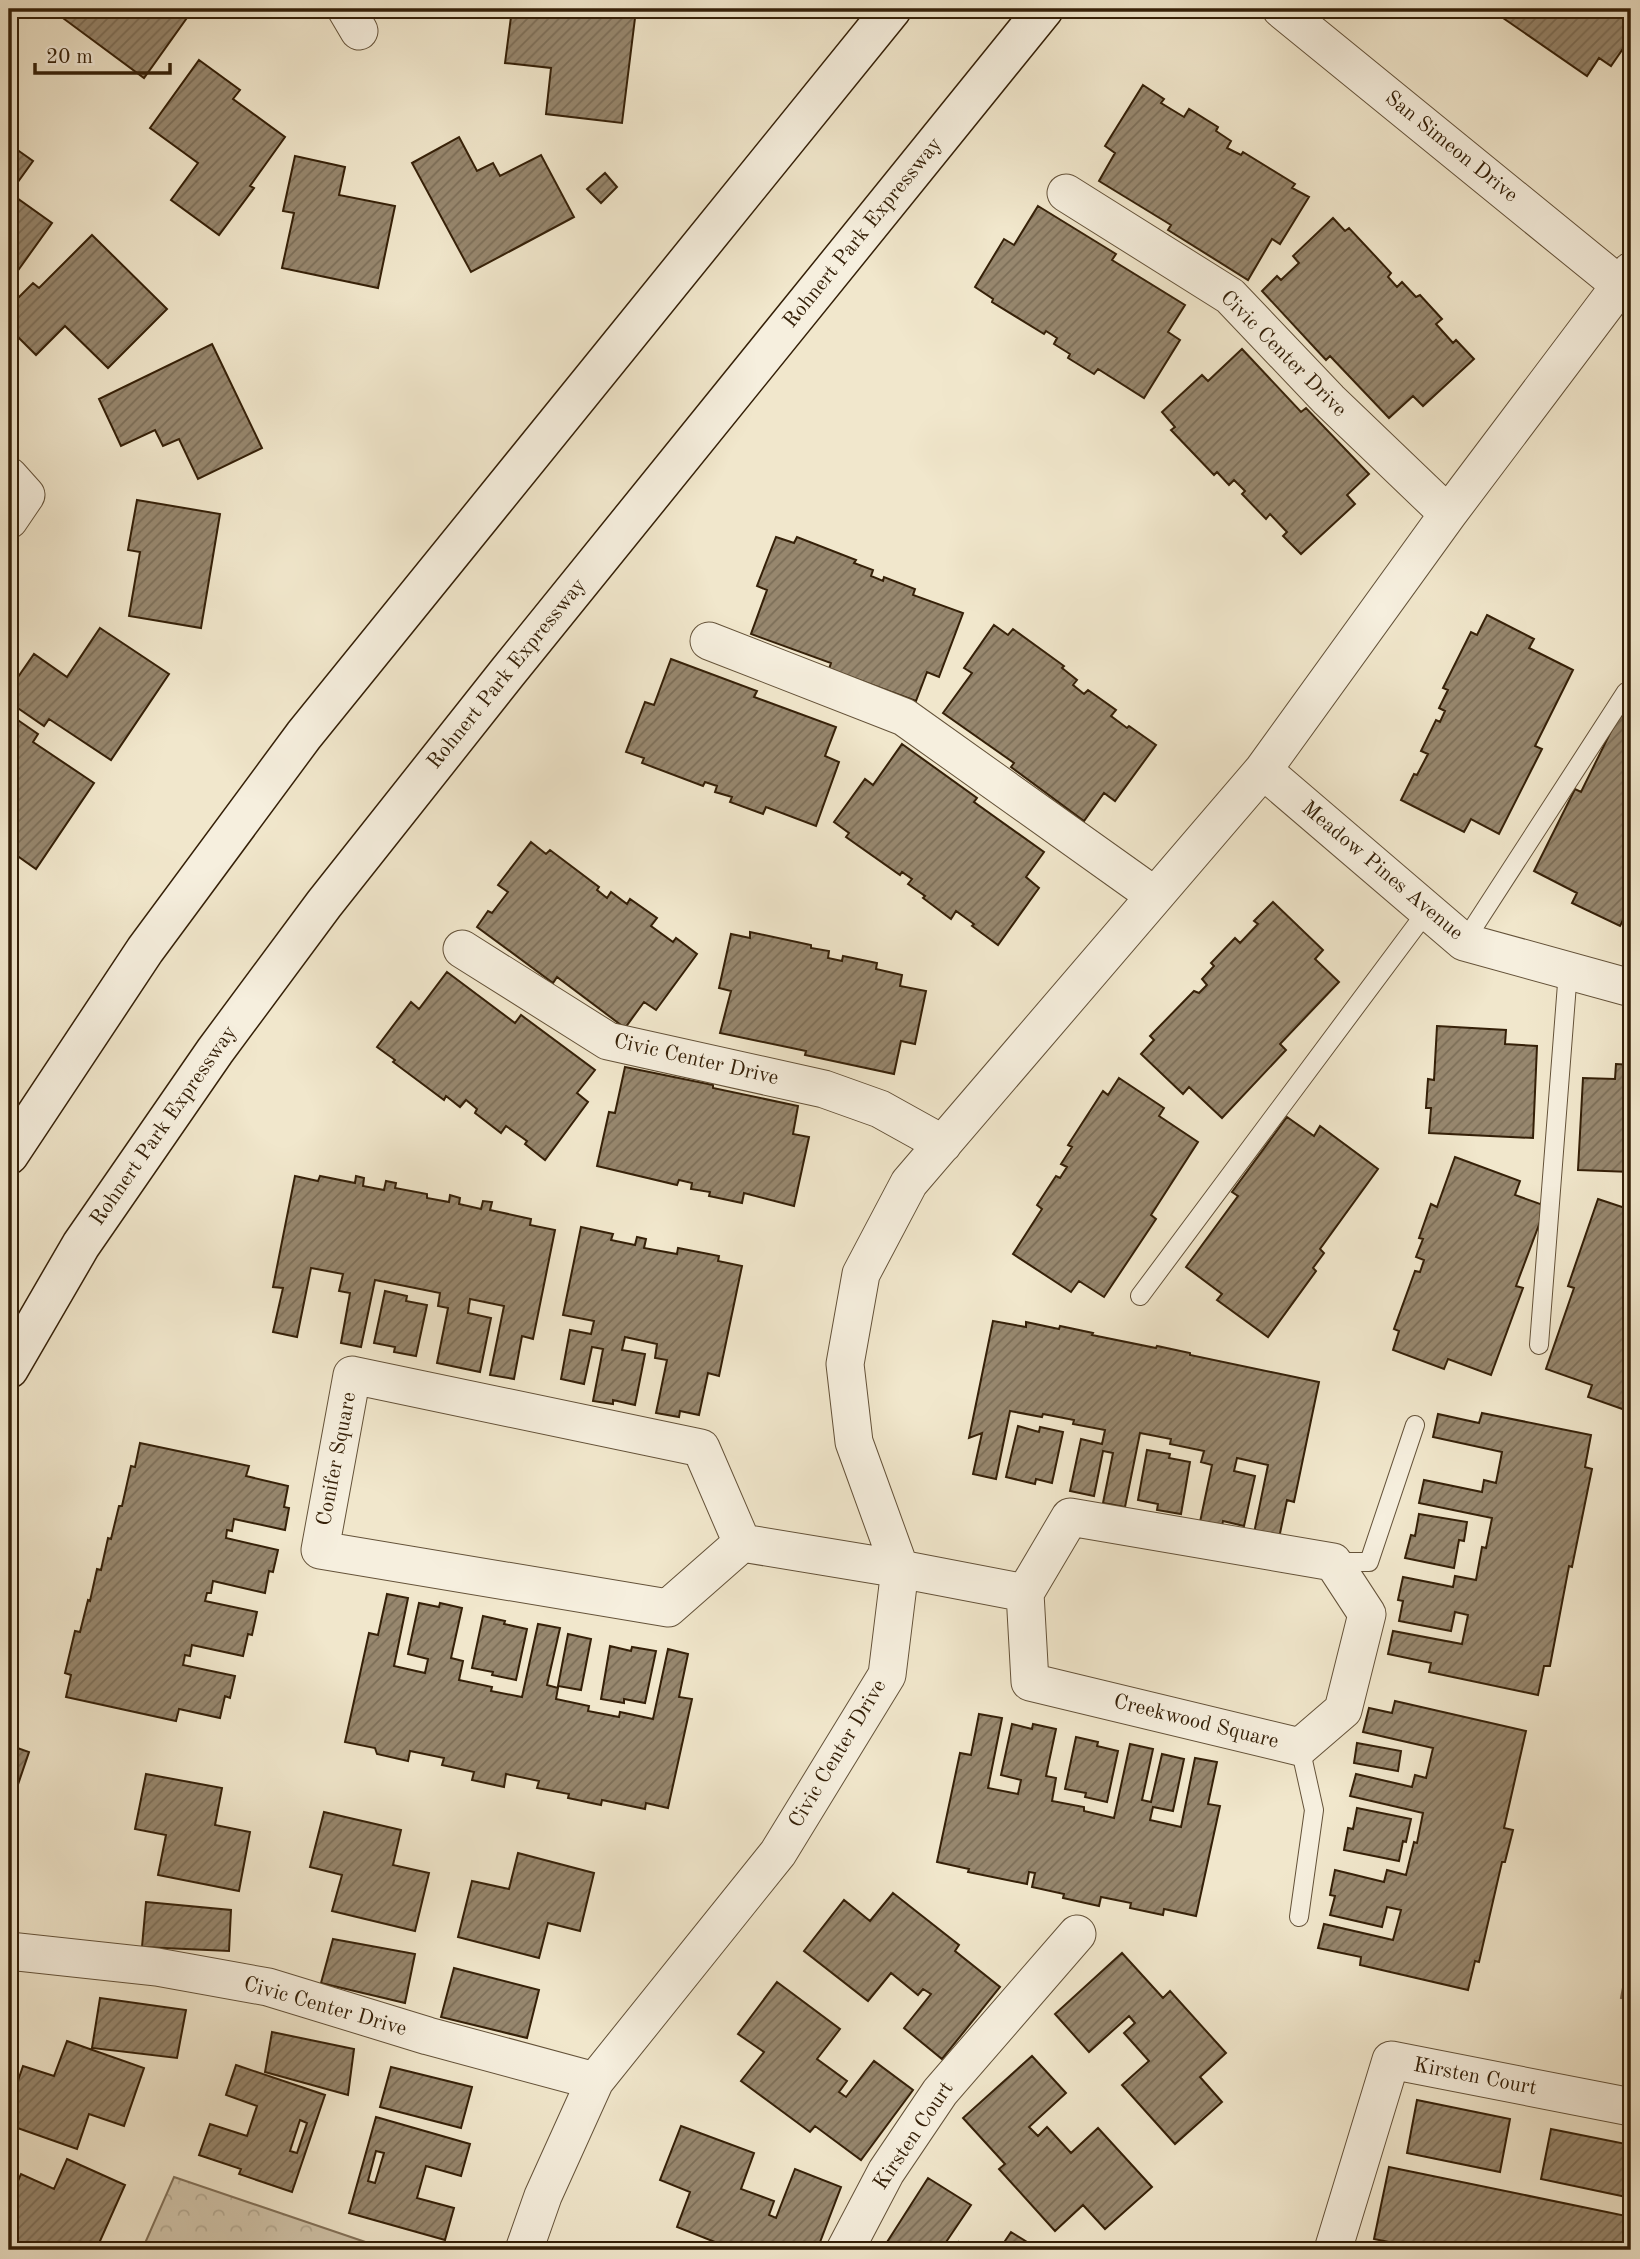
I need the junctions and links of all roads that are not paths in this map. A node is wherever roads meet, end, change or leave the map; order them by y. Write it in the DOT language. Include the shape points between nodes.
graph roads {
  1 [pos="891,9"];
  2 [pos="1044,9"];
  3 [pos="1280,9"];
  4 [pos="1066,193"];
  5 [pos="1626,278"];
  6 [pos="9,475"];
  7 [pos="1448,514"];
  8 [pos="9,520"];
  9 [pos="709,641"];
  10 [pos="1626,692"];
  11 [pos="1263,770"];
  12 [pos="1155,896"];
  13 [pos="1427,911"];
  14 [pos="1464,942"];
  15 [pos="462,949"];
  16 [pos="1568,971"];
  17 [pos="1631,988"];
  18 [pos="943,1144"];
  19 [pos="9,1155"];
  20 [pos="1140,1296"];
  21 [pos="1539,1345"];
  22 [pos="9,1368"];
  23 [pos="1415,1425"];
  24 [pos="742,1543"];
  25 [pos="1333,1562"];
  26 [pos="900,1569"];
  27 [pos="1025,1593"];
  28 [pos="1300,1747"];
  29 [pos="1299,1917"];
  30 [pos="1077,1934"];
  31 [pos="9,1951"];
  32 [pos="595,2081"];
  33 [pos="1631,2108"];
  34 [pos="524,2250"];
  35 [pos="845,2250"];
  36 [pos="1333,2250"];
  1 -- 19 [label="main road" via="304,735 145,950"];
  2 -- 22 [label="main road, Rohnert Park Expressway" via="324,904 81,1245"];
  3 -- 5 [label="street, San Simeon Drive"];
  4 -- 7 [label="street, Civic Center Drive" via="1230,296 1329,400"];
  5 -- 7 [label="street, Civic Center Drive"];
  6 -- 8 [label="street" via="26,495"];
  7 -- 11 [label="street, Civic Center Drive"];
  9 -- 12 [label="street" via="904,717"];
  10 -- 14 [label="lane"];
  11 -- 12 [label="street, Civic Center Drive"];
  11 -- 13 [label="street, Meadow Pines Avenue"];
  12 -- 18 [label="street, Civic Center Drive"];
  13 -- 14 [label="street, Meadow Pines Avenue"];
  13 -- 20 [label="lane"];
  14 -- 16 [label="street, Meadow Pines Avenue"];
  15 -- 18 [label="street, Civic Center Drive" via="608,1041 824,1089 880,1109"];
  16 -- 17 [label="street, Meadow Pines Avenue"];
  16 -- 21 [label="lane"];
  18 -- 26 [label="street, Civic Center Drive" via="909,1183 862,1274 845,1364 854,1442"];
  23 -- 25 [label="lane" via="1369,1562"];
  24 -- 24 [label="street, Conifer Square" via="701,1448 352,1376 320,1549 668,1608"];
  24 -- 26 [label="street"];
  25 -- 27 [label="street" via="1070,1517"];
  25 -- 28 [label="street, Creekwood Square" via="1367,1614 1343,1710"];
  26 -- 27 [label="street"];
  26 -- 32 [label="street, Civic Center Drive" via="887,1675 778,1853"];
  27 -- 28 [label="street, Creekwood Square" via="1030,1682"];
  28 -- 29 [label="lane" via="1314,1810"];
  30 -- 35 [label="street, Kirsten Court" via="940,2092 886,2172"];
  31 -- 32 [label="street, Civic Center Drive" via="157,1967 268,1987"];
  32 -- 34 [label="street, Civic Center Drive"];
  33 -- 36 [label="street, Kirsten Court" via="1391,2060"];
}
